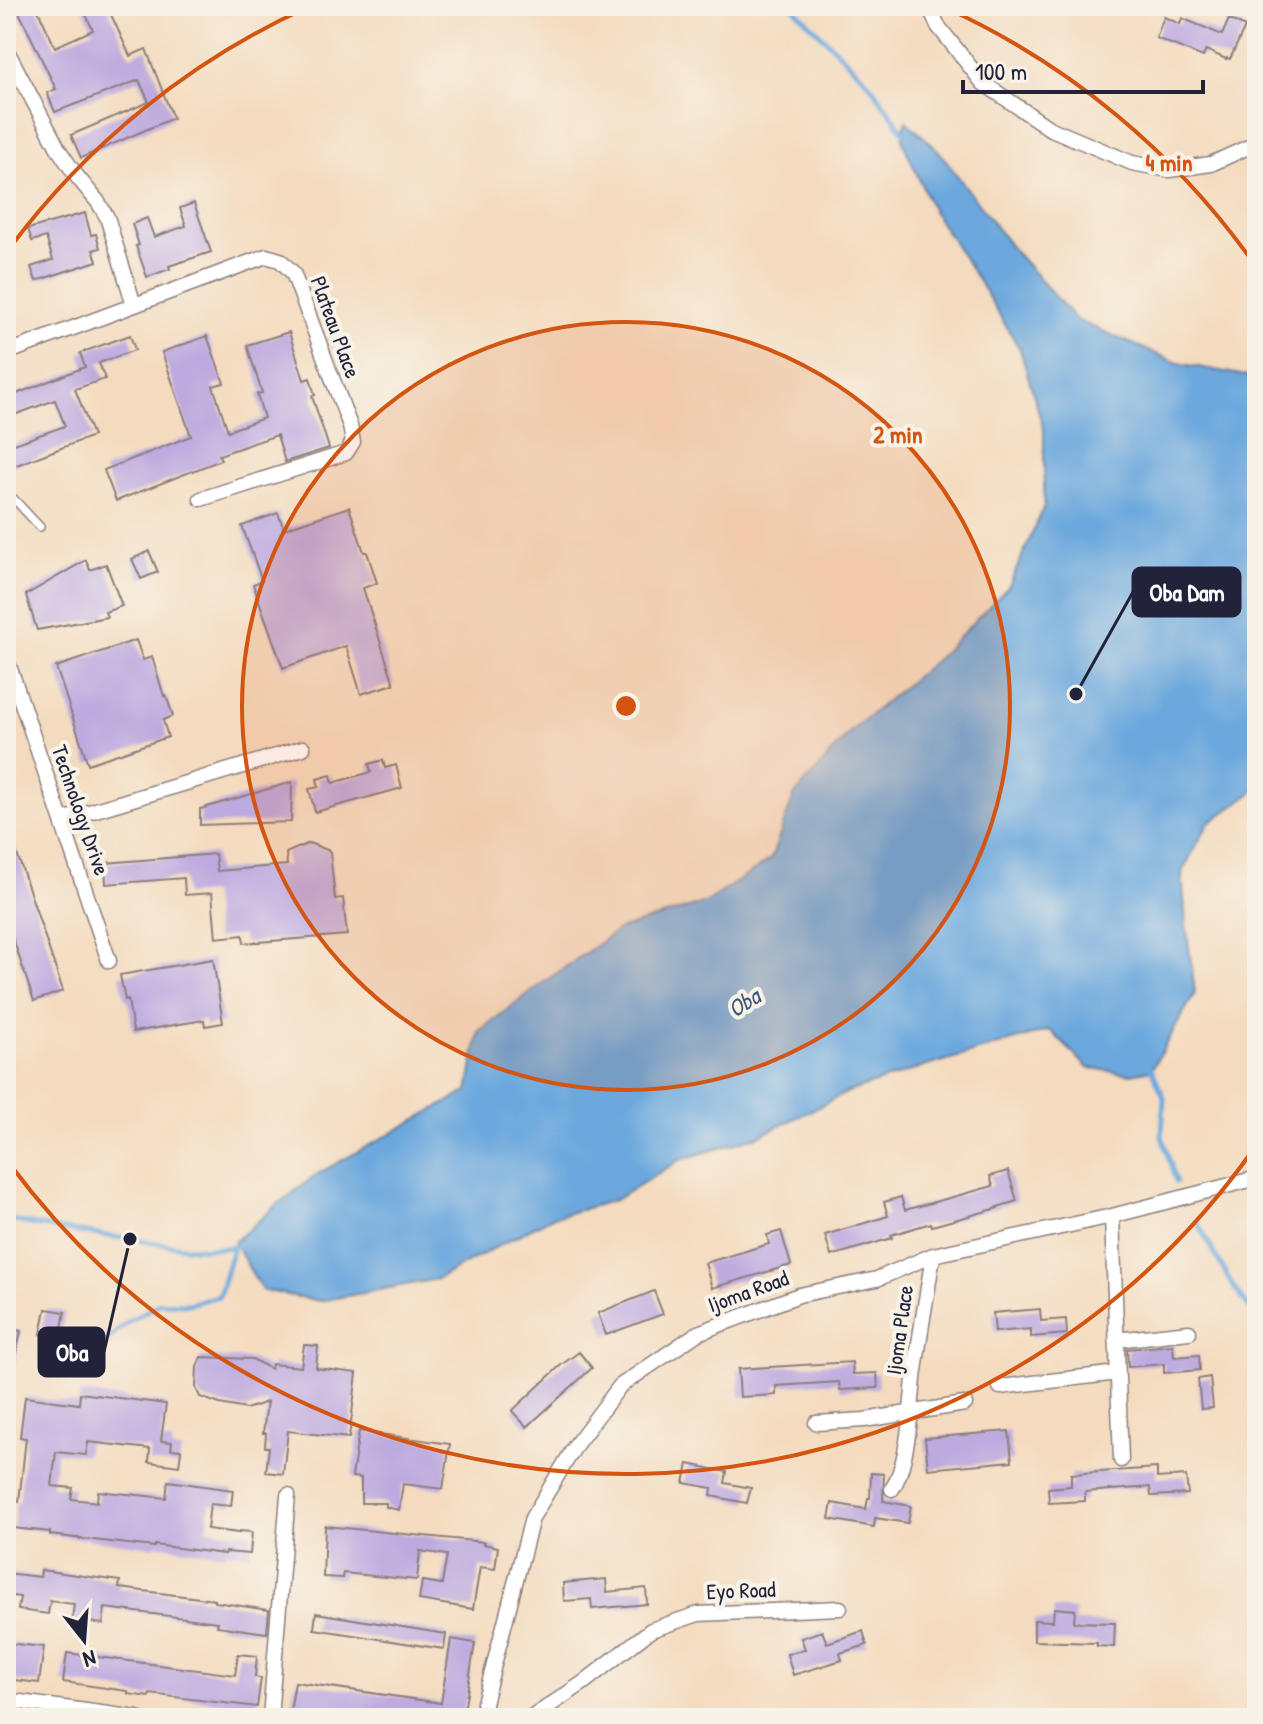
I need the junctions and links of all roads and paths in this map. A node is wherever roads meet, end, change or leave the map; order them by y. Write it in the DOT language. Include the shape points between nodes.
graph roads {
  1 [pos="929,6"];
  2 [pos="6,49"];
  3 [pos="1257,143"];
  4 [pos="134,305"];
  5 [pos="6,353"];
  6 [pos="6,495"];
  7 [pos="201,499"];
  8 [pos="40,527"];
  9 [pos="6,658"];
  10 [pos="10,681"];
  11 [pos="303,748"];
  12 [pos="62,820"];
  13 [pos="109,961"];
  14 [pos="1257,1178"];
  15 [pos="1112,1216"];
  16 [pos="933,1255"];
  17 [pos="1189,1332"];
  18 [pos="1116,1340"];
  19 [pos="1118,1373"];
  20 [pos="1000,1387"];
  21 [pos="965,1404"];
  22 [pos="911,1412"];
  23 [pos="816,1423"];
  24 [pos="1121,1460"];
  25 [pos="892,1489"];
  26 [pos="288,1495"];
  27 [pos="840,1608"];
  28 [pos="6,1700"];
  29 [pos="137,1718"];
  30 [pos="270,1718"];
  31 [pos="484,1718"];
  32 [pos="531,1718"];
  1 -- 3 [label="street" via="938,26 983,83 1049,128 1132,163 1169,170 1211,164"];
  2 -- 4 [label="street" via="59,150 107,217"];
  4 -- 5 [label="street, Plateau Place"];
  4 -- 7 [label="street, Plateau Place" via="266,256 280,260 293,273 350,426 353,442 346,453"];
  6 -- 8 [label="lane"];
  9 -- 10 [label="street"];
  10 -- 12 [label="street, Technology Drive"];
  11 -- 12 [label="street"];
  12 -- 13 [label="street, Technology Drive"];
  14 -- 15 [label="street, Ijoma Road"];
  15 -- 16 [label="street, Ijoma Road"];
  15 -- 18 [label="street"];
  16 -- 22 [label="street, Ijoma Place"];
  16 -- 31 [label="street, Ijoma Road" via="877,1279 799,1295 698,1333 620,1386 577,1443 532,1518"];
  17 -- 18 [label="street"];
  18 -- 19 [label="street"];
  19 -- 20 [label="street"];
  19 -- 24 [label="street"];
  21 -- 22 [label="street"];
  22 -- 23 [label="street"];
  22 -- 25 [label="street, Ijoma Place"];
  26 -- 30 [label="street"];
  27 -- 32 [label="street, Eyo Road" via="698,1614 651,1630"];
  28 -- 29 [label="street"];
}
